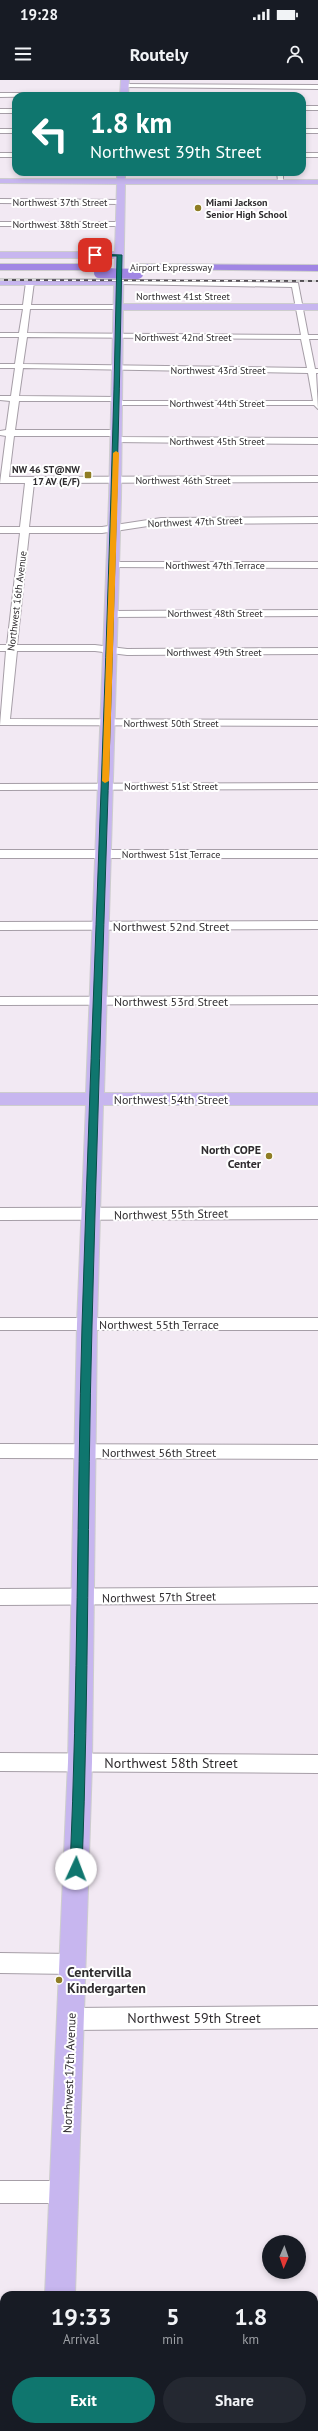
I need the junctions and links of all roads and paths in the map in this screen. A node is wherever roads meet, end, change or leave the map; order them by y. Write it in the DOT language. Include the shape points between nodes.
graph roads {
  1 [pos="125,83"];
  2 [pos="265,83"];
  3 [pos="318,87"];
  4 [pos="0,95"];
  5 [pos="12,95"];
  6 [pos="306,108"];
  7 [pos="318,108"];
  8 [pos="0,111"];
  9 [pos="12,111"];
  10 [pos="0,131"];
  11 [pos="12,131"];
  12 [pos="306,131"];
  13 [pos="318,131"];
  14 [pos="0,155"];
  15 [pos="12,155"];
  16 [pos="306,156"];
  17 [pos="318,156"];
  18 [pos="121,176"];
  19 [pos="280,176"];
  20 [pos="0,181"];
  21 [pos="121,181"];
  22 [pos="281,181"];
  23 [pos="318,182"];
  24 [pos="0,201"];
  25 [pos="121,202"];
  26 [pos="0,224"];
  27 [pos="120,224"];
  28 [pos="0,255"];
  29 [pos="120,255"];
  30 [pos="0,267"];
  31 [pos="318,268"];
  32 [pos="99,270"];
  33 [pos="138,270"];
  34 [pos="0,273"];
  35 [pos="318,275"];
  36 [pos="0,282"];
  37 [pos="30,282"];
  38 [pos="119,282"];
  39 [pos="0,307"];
  40 [pos="27,307"];
  41 [pos="119,307"];
  42 [pos="299,307"];
  43 [pos="318,307"];
  44 [pos="0,335"];
  45 [pos="23,335"];
  46 [pos="118,337"];
  47 [pos="305,337"];
  48 [pos="318,337"];
  49 [pos="0,366"];
  50 [pos="19,366"];
  51 [pos="117,368"];
  52 [pos="315,371"];
  53 [pos="0,398"];
  54 [pos="15,398"];
  55 [pos="117,401"];
  56 [pos="318,404"];
  57 [pos="0,433"];
  58 [pos="10,433"];
  59 [pos="117,437"];
  60 [pos="318,441"];
  61 [pos="25,479"];
  62 [pos="2,480"];
  63 [pos="116,480"];
  64 [pos="318,480"];
  65 [pos="318,520"];
  66 [pos="0,530"];
  67 [pos="114,531"];
  68 [pos="20,532"];
  69 [pos="0,534"];
  70 [pos="113,565"];
  71 [pos="318,565"];
  72 [pos="318,613"];
  73 [pos="111,614"];
  74 [pos="3,632"];
  75 [pos="4,650"];
  76 [pos="110,651"];
  77 [pos="318,651"];
  78 [pos="0,668"];
  79 [pos="4,685"];
  80 [pos="2,722"];
  81 [pos="107,722"];
  82 [pos="318,723"];
  83 [pos="318,786"];
  84 [pos="0,787"];
  85 [pos="105,787"];
  86 [pos="0,854"];
  87 [pos="318,854"];
  88 [pos="103,855"];
  89 [pos="318,925"];
  90 [pos="0,926"];
  91 [pos="101,926"];
  92 [pos="318,1000"];
  93 [pos="0,1001"];
  94 [pos="98,1002"];
  95 [pos="95,1098"];
  96 [pos="0,1099"];
  97 [pos="318,1099"];
  98 [pos="318,1213"];
  99 [pos="0,1214"];
  100 [pos="92,1215"];
  101 [pos="0,1324"];
  102 [pos="87,1324"];
  103 [pos="318,1324"];
  104 [pos="0,1451"];
  105 [pos="84,1452"];
  106 [pos="318,1452"];
  107 [pos="318,1595"];
  108 [pos="0,1597"];
  109 [pos="81,1598"];
  110 [pos="0,1762"];
  111 [pos="80,1762"];
  112 [pos="318,1764"];
  113 [pos="0,1963"];
  114 [pos="73,1964"];
  115 [pos="318,2017"];
  116 [pos="70,2019"];
  117 [pos="0,2192"];
  118 [pos="65,2192"];
  119 [pos="60,2291"];
  1 -- 2 [label="street"];
  2 -- 3 [label="street"];
  4 -- 5 [label="street"];
  6 -- 7 [label="street"];
  8 -- 9 [label="street"];
  10 -- 11 [label="street"];
  12 -- 13 [label="street"];
  14 -- 15 [label="street"];
  16 -- 17 [label="street"];
  18 -- 21 [label="main road, Northwest 17th Avenue"];
  19 -- 22 [label="street"];
  20 -- 21 [label="main road"];
  21 -- 22 [label="main road"];
  21 -- 25 [label="main road, Northwest 17th Avenue"];
  22 -- 23 [label="main road"];
  24 -- 25 [label="street, Northwest 37th Street"];
  25 -- 27 [label="main road, Northwest 17th Avenue"];
  26 -- 27 [label="street, Northwest 38th Street"];
  27 -- 29 [label="main road, Northwest 17th Avenue"];
  28 -- 29 [label="main road"];
  29 -- 38 [label="main road, Northwest 17th Avenue"];
  30 -- 32 [label="highway, Airport Expressway"];
  31 -- 33 [label="highway, Airport Expressway"];
  32 -- 33 [label="highway, Airport Expressway, bridge"];
  32 -- 34 [label="highway, Airport Expressway"];
  33 -- 35 [label="highway, Airport Expressway"];
  36 -- 37 [label="main road"];
  37 -- 38 [label="main road"];
  37 -- 40 [label="street"];
  38 -- 41 [label="main road, Northwest 17th Avenue"];
  38 -- 42 [label="street" via="295,285"];
  39 -- 40 [label="street, Northwest 41st Street"];
  40 -- 41 [label="street, Northwest 41st Street"];
  40 -- 45 [label="street"];
  41 -- 42 [label="main road, Northwest 41st Street"];
  41 -- 46 [label="main road, Northwest 17th Avenue"];
  42 -- 43 [label="main road, Northwest 41st Street"];
  42 -- 47 [label="street"];
  44 -- 45 [label="street, Northwest 42nd Street"];
  45 -- 46 [label="street, Northwest 42nd Street"];
  45 -- 50 [label="street"];
  46 -- 47 [label="street, Northwest 42nd Street"];
  46 -- 51 [label="main road, Northwest 17th Avenue"];
  47 -- 48 [label="street, Northwest 42nd Street"];
  47 -- 52 [label="street"];
  49 -- 50 [label="street, Northwest 43rd Street"];
  50 -- 51 [label="street, Northwest 43rd Street"];
  50 -- 54 [label="street"];
  51 -- 52 [label="street, Northwest 43rd Street"];
  51 -- 55 [label="main road, Northwest 17th Avenue"];
  52 -- 56 [label="street"];
  53 -- 54 [label="street, Northwest 44th Street"];
  54 -- 55 [label="street, Northwest 44th Street"];
  54 -- 58 [label="street"];
  55 -- 56 [label="street, Northwest 44th Street"];
  55 -- 59 [label="main road, Northwest 17th Avenue"];
  57 -- 58 [label="street, Northwest 45th Street"];
  58 -- 59 [label="street, Northwest 45th Street"];
  58 -- 62 [label="street"];
  59 -- 60 [label="street, Northwest 45th Street"];
  59 -- 63 [label="main road, Northwest 17th Avenue"];
  61 -- 62 [label="street, Northwest 46th Street"];
  61 -- 63 [label="street, Northwest 46th Street"];
  61 -- 68 [label="street, Northwest 16th Avenue"];
  63 -- 64 [label="street, Northwest 46th Street"];
  63 -- 67 [label="main road, Northwest 17th Avenue"];
  65 -- 67 [label="street, Northwest 47th Street" via="161,521"];
  66 -- 68 [label="street, Northwest 47th Street"];
  67 -- 68 [label="street, Northwest 47th Street"];
  67 -- 70 [label="main road, Northwest 17th Avenue"];
  68 -- 69 [label="street, Northwest 47th Street"];
  68 -- 75 [label="street, Northwest 16th Avenue"];
  70 -- 71 [label="street, Northwest 47th Terrace"];
  70 -- 73 [label="main road, Northwest 17th Avenue"];
  72 -- 73 [label="street, Northwest 48th Street"];
  73 -- 76 [label="main road, Northwest 17th Avenue"];
  74 -- 75 [label="street, Northwest 16th Avenue"];
  75 -- 76 [label="street, Northwest 49th Street" via="61,650 95,654"];
  75 -- 78 [label="street, Northwest 16th Avenue"];
  75 -- 79 [label="street, Northwest 16th Avenue"];
  76 -- 77 [label="street, Northwest 49th Street"];
  76 -- 81 [label="main road, Northwest 17th Avenue"];
  79 -- 80 [label="street, Northwest 16th Avenue"];
  80 -- 81 [label="street, Northwest 50th Street"];
  81 -- 82 [label="street, Northwest 50th Street"];
  81 -- 85 [label="main road, Northwest 17th Avenue"];
  83 -- 85 [label="street, Northwest 51st Street"];
  84 -- 85 [label="street, Northwest 51st Street"];
  85 -- 88 [label="main road, Northwest 17th Avenue"];
  86 -- 88 [label="street, Northwest 51st Terrace"];
  87 -- 88 [label="street, Northwest 51st Terrace"];
  88 -- 91 [label="main road, Northwest 17th Avenue"];
  89 -- 91 [label="street, Northwest 52nd Street"];
  90 -- 91 [label="street, Northwest 52nd Street"];
  91 -- 94 [label="main road, Northwest 17th Avenue"];
  92 -- 94 [label="street, Northwest 53rd Street"];
  93 -- 94 [label="street, Northwest 53rd Street"];
  94 -- 95 [label="main road, Northwest 17th Avenue"];
  95 -- 96 [label="main road, Northwest 54th Street"];
  95 -- 97 [label="main road, Northwest 54th Street"];
  95 -- 100 [label="main road, Northwest 17th Avenue"];
  98 -- 100 [label="street, Northwest 55th Street"];
  99 -- 100 [label="street, Northwest 55th Street"];
  100 -- 102 [label="main road, Northwest 17th Avenue"];
  101 -- 102 [label="street, Northwest 55th Terrace"];
  102 -- 103 [label="street, Northwest 55th Terrace"];
  102 -- 105 [label="main road, Northwest 17th Avenue"];
  104 -- 105 [label="street, Northwest 56th Street"];
  105 -- 106 [label="street, Northwest 56th Street"];
  105 -- 109 [label="main road, Northwest 17th Avenue"];
  107 -- 109 [label="street, Northwest 57th Street"];
  108 -- 109 [label="street, Northwest 57th Street"];
  109 -- 111 [label="main road, Northwest 17th Avenue"];
  110 -- 111 [label="street, Northwest 58th Street"];
  111 -- 112 [label="street, Northwest 58th Street"];
  111 -- 114 [label="main road, Northwest 17th Avenue"];
  113 -- 114 [label="street"];
  114 -- 116 [label="main road, Northwest 17th Avenue"];
  115 -- 116 [label="street, Northwest 59th Street"];
  116 -- 118 [label="main road, Northwest 17th Avenue"];
  117 -- 118 [label="street"];
  118 -- 119 [label="main road, Northwest 17th Avenue"];
}
